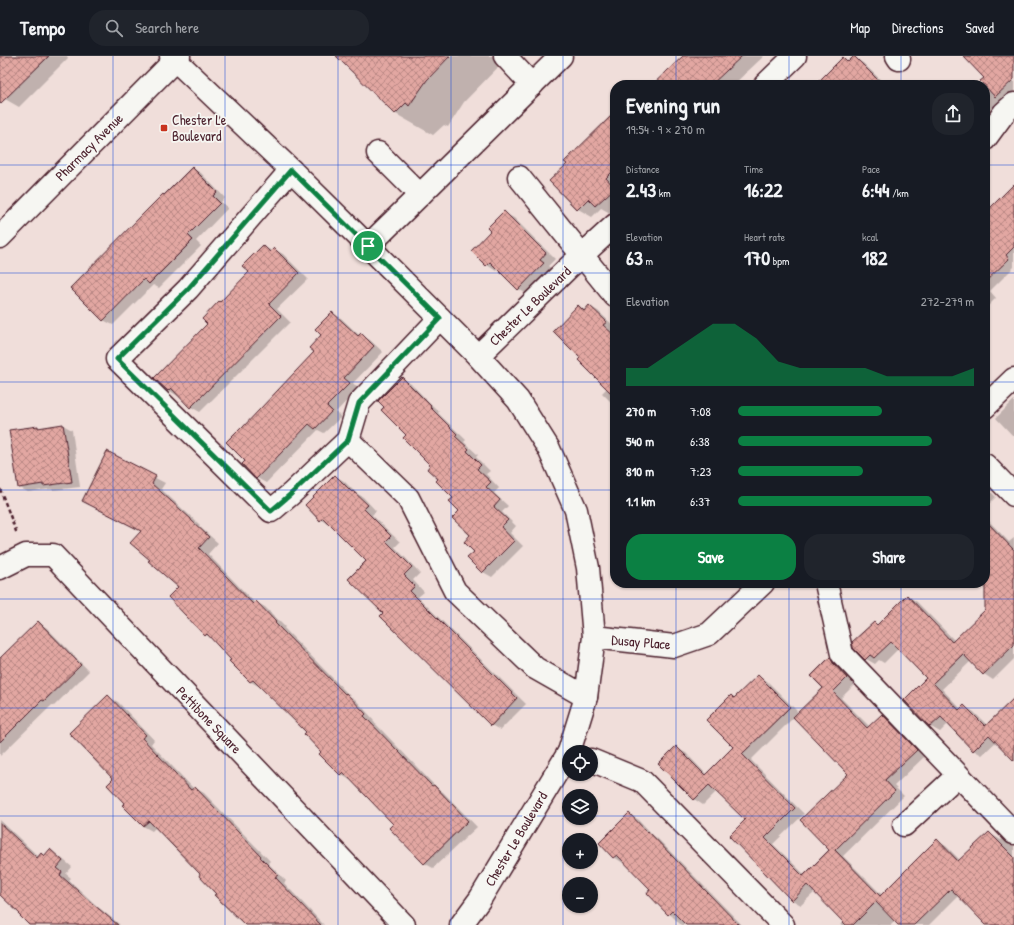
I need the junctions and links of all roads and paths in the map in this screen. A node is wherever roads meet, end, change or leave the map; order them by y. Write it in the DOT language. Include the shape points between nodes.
graph roads {
  1 [pos="505,56"];
  2 [pos="561,56"];
  3 [pos="795,56"];
  4 [pos="175,57"];
  5 [pos="769,80"];
  6 [pos="532,85"];
  7 [pos="1014,104"];
  8 [pos="990,132"];
  9 [pos="378,153"];
  10 [pos="291,170"];
  11 [pos="519,177"];
  12 [pos="420,196"];
  13 [pos="610,230"];
  14 [pos="0,237"];
  15 [pos="368,246"];
  16 [pos="582,255"];
  17 [pos="610,290"];
  18 [pos="440,318"];
  19 [pos="478,356"];
  20 [pos="1014,380"];
  21 [pos="990,402"];
  22 [pos="348,440"];
  23 [pos="990,470"];
  24 [pos="0,489"];
  25 [pos="1014,495"];
  26 [pos="26,555"];
  27 [pos="0,568"];
  28 [pos="758,588"];
  29 [pos="827,588"];
  30 [pos="594,637"];
  31 [pos="586,697"];
  32 [pos="571,745"];
  33 [pos="598,763"];
  34 [pos="562,764"];
  35 [pos="958,775"];
  36 [pos="904,825"];
  37 [pos="1014,833"];
  38 [pos="404,925"];
  39 [pos="461,925"];
  40 [pos="783,925"];
  1 -- 6 [label="street"];
  2 -- 6 [label="street"];
  3 -- 5 [label="street"];
  4 -- 10 [label="street, Chester Le Boulevard"];
  4 -- 14 [label="street, Pharmacy Avenue"];
  6 -- 12 [label="street"];
  7 -- 8 [label="street"];
  9 -- 12 [label="street"];
  10 -- 15 [label="street, Chester Le Boulevard"];
  10 -- 22 [label="street" via="188,289 117,359 271,511"];
  11 -- 16 [label="street"];
  12 -- 15 [label="street"];
  13 -- 16 [label="street, Chester Le Boulevard"];
  15 -- 18 [label="street, Chester Le Boulevard"];
  16 -- 17 [label="street, Chester Le Boulevard"];
  16 -- 19 [label="street, Chester Le Boulevard"];
  18 -- 19 [label="street, Chester Le Boulevard"];
  18 -- 22 [label="street" via="359,403"];
  19 -- 30 [label="street, Chester Le Boulevard" via="518,400 549,449 576,510 588,568"];
  20 -- 21 [label="street"];
  22 -- 31 [label="street" via="408,498 455,591 535,668"];
  23 -- 25 [label="street"];
  24 -- 26 [label="path"];
  26 -- 27 [label="street, Pettibone Square"];
  26 -- 38 [label="street, Pettibone Square" via="53,555"];
  28 -- 30 [label="street, Dusay Place" via="708,634 674,646"];
  29 -- 35 [label="street" via="842,654"];
  30 -- 31 [label="street, Chester Le Boulevard"];
  31 -- 32 [label="street, Chester Le Boulevard"];
  33 -- 40 [label="street" via="642,781"];
  34 -- 39 [label="street, Chester Le Boulevard" via="480,899"];
  35 -- 36 [label="street"];
  35 -- 37 [label="street"];
}
